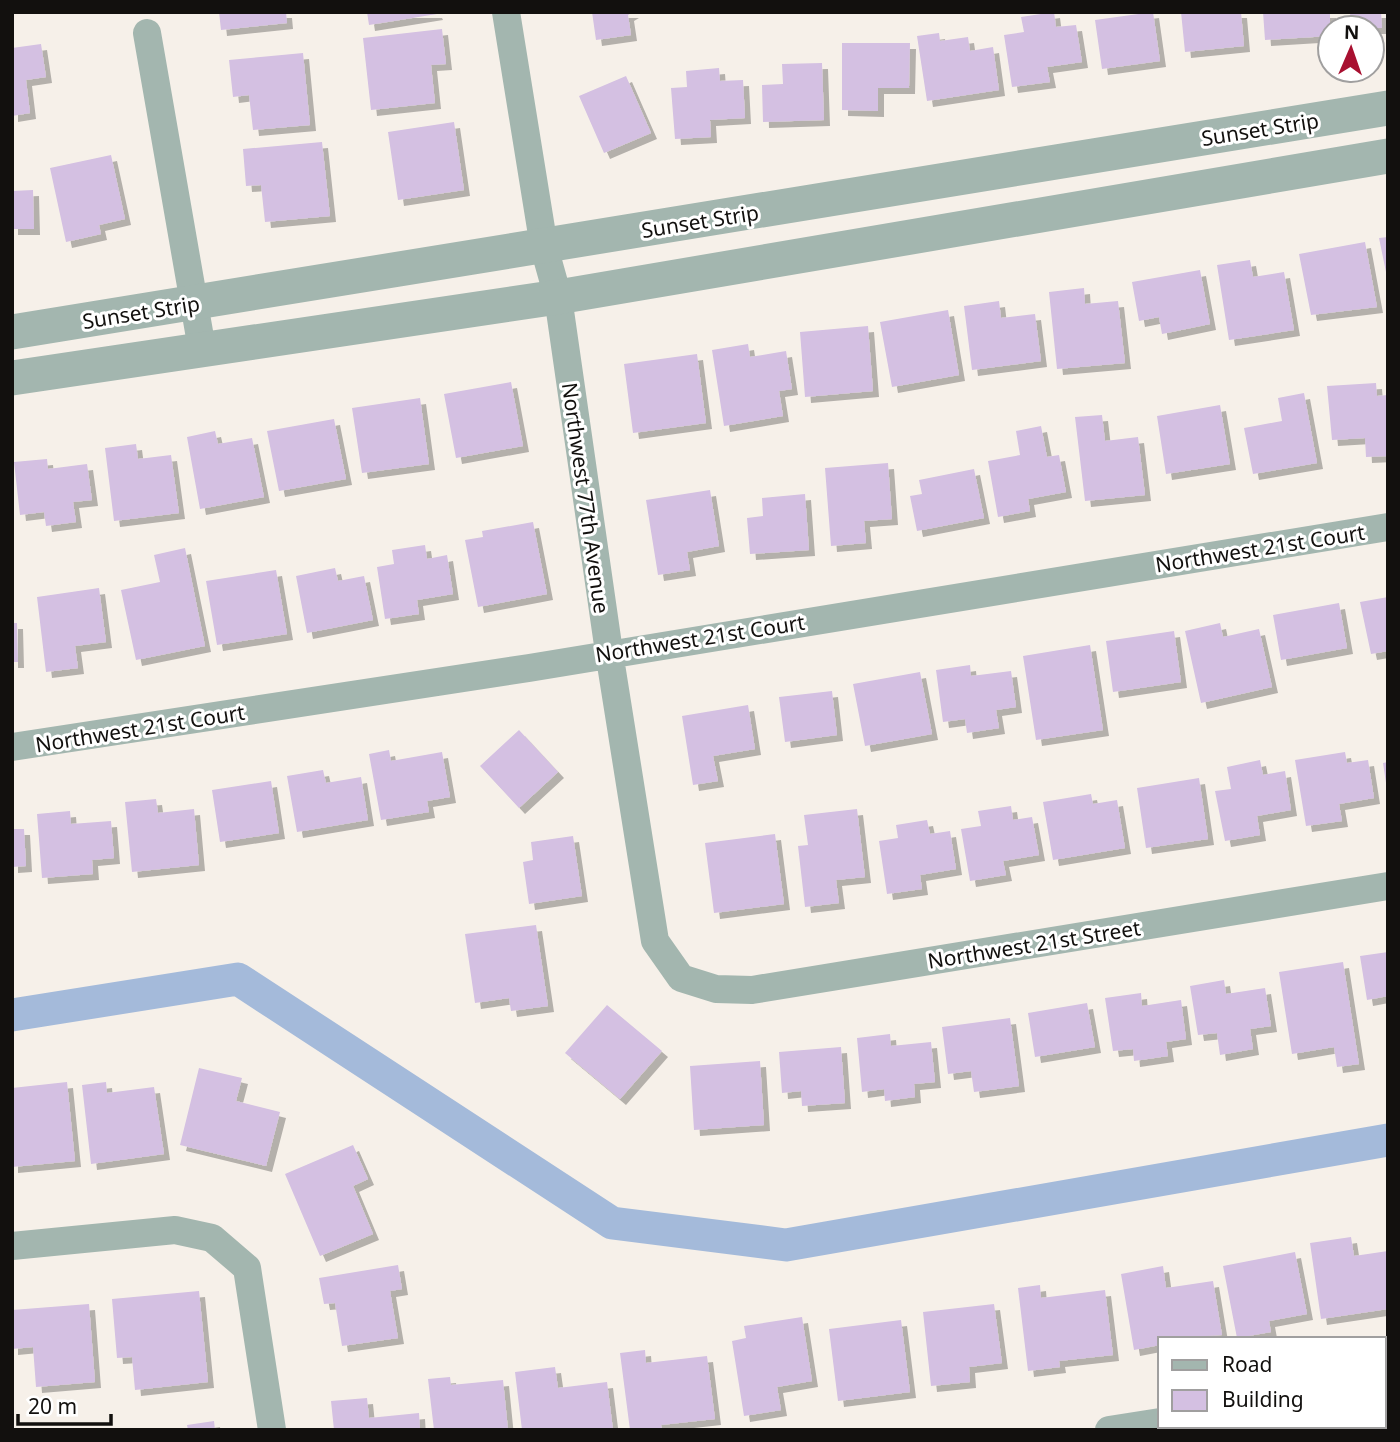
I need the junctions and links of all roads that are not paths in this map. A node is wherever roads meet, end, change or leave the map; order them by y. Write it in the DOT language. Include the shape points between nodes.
graph roads {
  1 [pos="506,12"];
  2 [pos="148,33"];
  3 [pos="1388,108"];
  4 [pos="1388,156"];
  5 [pos="544,247"];
  6 [pos="558,296"];
  7 [pos="195,303"];
  8 [pos="12,332"];
  9 [pos="202,349"];
  10 [pos="12,378"];
  11 [pos="1388,527"];
  12 [pos="608,652"];
  13 [pos="12,747"];
  14 [pos="1388,886"];
  15 [pos="681,978"];
  16 [pos="12,1246"];
  17 [pos="1158,1422"];
  18 [pos="272,1430"];
  19 [pos="1109,1430"];
  1 -- 5 [label="street, Northwest 77th Avenue"];
  2 -- 7 [label="street"];
  3 -- 5 [label="street, Sunset Strip"];
  4 -- 6 [label="street"];
  5 -- 6 [label="street, Northwest 77th Avenue"];
  5 -- 7 [label="street, Sunset Strip"];
  6 -- 9 [label="street"];
  6 -- 12 [label="street, Northwest 77th Avenue"];
  7 -- 8 [label="street, Sunset Strip"];
  7 -- 9 [label="street"];
  9 -- 10 [label="street"];
  11 -- 12 [label="street, Northwest 21st Court"];
  12 -- 13 [label="street, Northwest 21st Court"];
  12 -- 15 [label="street, Northwest 77th Avenue" via="655,941"];
  14 -- 15 [label="street, Northwest 21st Street" via="752,990 716,989"];
  16 -- 18 [label="street" via="175,1230 212,1238 247,1268"];
  17 -- 19 [label="street"];
}
